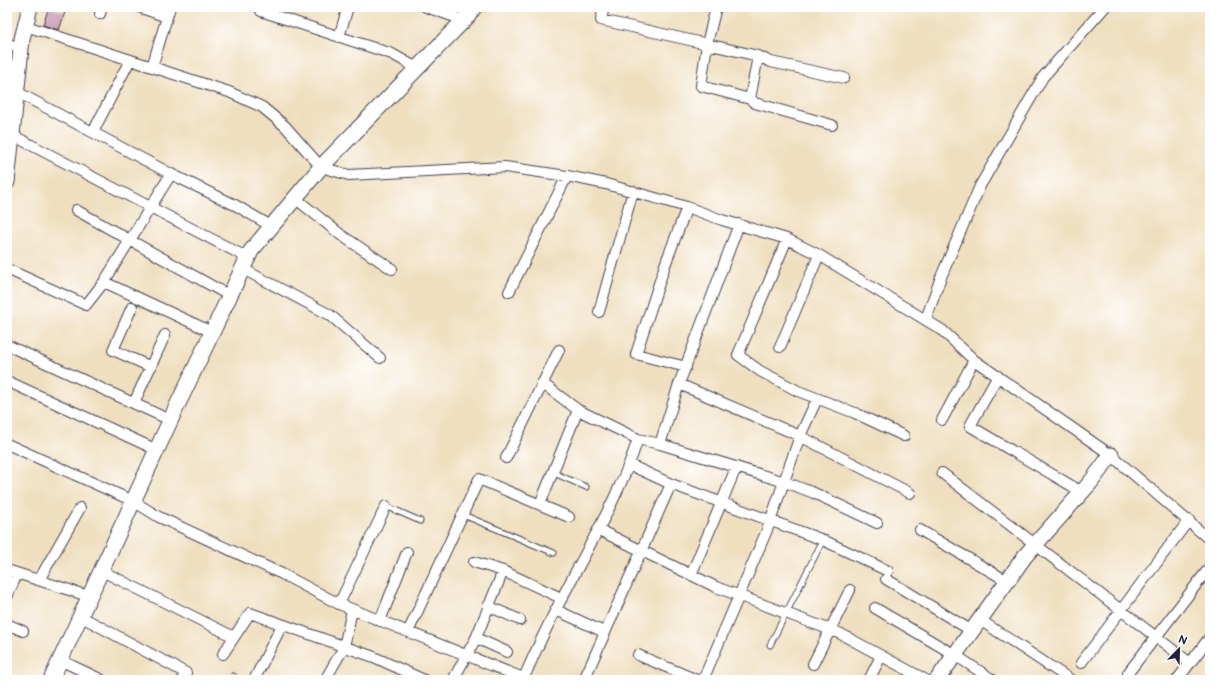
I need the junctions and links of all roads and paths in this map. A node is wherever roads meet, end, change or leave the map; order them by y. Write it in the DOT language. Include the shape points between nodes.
graph roads {
  1 [pos="30,7"];
  2 [pos="139,7"];
  3 [pos="348,7"];
  4 [pos="426,7"];
  5 [pos="474,7"];
  6 [pos="604,7"];
  7 [pos="716,7"];
  8 [pos="1105,7"];
  9 [pos="261,11"];
  10 [pos="169,12"];
  11 [pos="464,20"];
  12 [pos="26,26"];
  13 [pos="338,37"];
  14 [pos="7,43"];
  15 [pos="707,44"];
  16 [pos="21,49"];
  17 [pos="758,56"];
  18 [pos="130,60"];
  19 [pos="152,67"];
  20 [pos="417,68"];
  21 [pos="844,78"];
  22 [pos="17,92"];
  23 [pos="750,99"];
  24 [pos="832,125"];
  25 [pos="93,132"];
  26 [pos="12,135"];
  27 [pos="321,167"];
  28 [pos="171,174"];
  29 [pos="567,176"];
  30 [pos="7,182"];
  31 [pos="633,191"];
  32 [pos="294,198"];
  33 [pos="151,207"];
  34 [pos="687,207"];
  35 [pos="76,210"];
  36 [pos="739,224"];
  37 [pos="271,226"];
  38 [pos="787,239"];
  39 [pos="131,240"];
  40 [pos="819,255"];
  41 [pos="245,263"];
  42 [pos="7,269"];
  43 [pos="392,269"];
  44 [pos="104,282"];
  45 [pos="509,292"];
  46 [pos="230,296"];
  47 [pos="132,307"];
  48 [pos="598,312"];
  49 [pos="926,319"];
  50 [pos="212,332"];
  51 [pos="165,335"];
  52 [pos="7,345"];
  53 [pos="780,347"];
  54 [pos="559,350"];
  55 [pos="380,358"];
  56 [pos="974,360"];
  57 [pos="151,367"];
  58 [pos="686,367"];
  59 [pos="998,376"];
  60 [pos="7,381"];
  61 [pos="542,383"];
  62 [pos="679,384"];
  63 [pos="817,398"];
  64 [pos="134,403"];
  65 [pos="578,410"];
  66 [pos="170,420"];
  67 [pos="942,420"];
  68 [pos="800,436"];
  69 [pos="904,436"];
  70 [pos="638,439"];
  71 [pos="7,444"];
  72 [pos="660,444"];
  73 [pos="157,450"];
  74 [pos="1111,455"];
  75 [pos="506,458"];
  76 [pos="630,465"];
  77 [pos="736,468"];
  78 [pos="942,473"];
  79 [pos="554,474"];
  80 [pos="785,482"];
  81 [pos="671,484"];
  82 [pos="586,487"];
  83 [pos="1082,492"];
  84 [pos="910,493"];
  85 [pos="133,501"];
  86 [pos="722,503"];
  87 [pos="540,504"];
  88 [pos="386,506"];
  89 [pos="80,508"];
  90 [pos="461,514"];
  91 [pos="569,517"];
  92 [pos="1189,520"];
  93 [pos="420,521"];
  94 [pos="770,521"];
  95 [pos="877,523"];
  96 [pos="599,530"];
  97 [pos="920,530"];
  98 [pos="823,540"];
  99 [pos="1210,540"];
  100 [pos="1035,545"];
  101 [pos="642,551"];
  102 [pos="407,552"];
  103 [pos="554,554"];
  104 [pos="474,562"];
  105 [pos="1210,567"];
  106 [pos="100,570"];
  107 [pos="503,571"];
  108 [pos="12,572"];
  109 [pos="691,575"];
  110 [pos="39,580"];
  111 [pos="1007,581"];
  112 [pos="850,590"];
  113 [pos="88,596"];
  114 [pos="740,596"];
  115 [pos="7,597"];
  116 [pos="562,598"];
  117 [pos="339,604"];
  118 [pos="488,606"];
  119 [pos="875,608"];
  120 [pos="352,610"];
  121 [pos="556,610"];
  122 [pos="1121,610"];
  123 [pos="786,614"];
  124 [pos="80,616"];
  125 [pos="520,620"];
  126 [pos="380,621"];
  127 [pos="7,624"];
  128 [pos="282,625"];
  129 [pos="976,625"];
  130 [pos="830,630"];
  131 [pos="23,631"];
  132 [pos="408,632"];
  133 [pos="604,632"];
  134 [pos="234,636"];
  135 [pos="1156,637"];
  136 [pos="1210,637"];
  137 [pos="476,638"];
  138 [pos="770,645"];
  139 [pos="344,647"];
  140 [pos="507,652"];
  141 [pos="223,654"];
  142 [pos="468,654"];
  143 [pos="638,655"];
  144 [pos="955,655"];
  145 [pos="881,656"];
  146 [pos="60,660"];
  147 [pos="1081,662"];
  148 [pos="1190,663"];
  149 [pos="813,664"];
  150 [pos="1128,673"];
  151 [pos="523,679"];
  152 [pos="51,680"];
  153 [pos="102,680"];
  154 [pos="182,680"];
  155 [pos="254,680"];
  156 [pos="324,680"];
  157 [pos="424,680"];
  158 [pos="452,680"];
  159 [pos="584,680"];
  160 [pos="697,680"];
  161 [pos="703,680"];
  162 [pos="869,680"];
  163 [pos="926,680"];
  164 [pos="937,680"];
  165 [pos="993,680"];
  166 [pos="1070,680"];
  167 [pos="1177,680"];
  1 -- 12 [label="street"];
  2 -- 10 [label="street"];
  3 -- 13 [label="street"];
  4 -- 11 [label="street"];
  5 -- 11 [label="street"];
  6 -- 15 [label="street" via="601,20"];
  7 -- 15 [label="street"];
  8 -- 49 [label="street" via="1043,77 984,179 941,277"];
  9 -- 13 [label="street"];
  10 -- 19 [label="street"];
  11 -- 20 [label="street"];
  12 -- 16 [label="street"];
  12 -- 18 [label="street"];
  13 -- 20 [label="street" via="392,54"];
  14 -- 16 [label="street"];
  15 -- 17 [label="street"];
  15 -- 23 [label="street" via="701,86"];
  16 -- 22 [label="street"];
  17 -- 21 [label="street" via="771,62"];
  17 -- 23 [label="street"];
  18 -- 19 [label="street"];
  18 -- 25 [label="street"];
  19 -- 27 [label="street" via="229,92 262,107 285,126"];
  20 -- 27 [label="street"];
  22 -- 25 [label="street"];
  22 -- 26 [label="street"];
  23 -- 24 [label="street"];
  25 -- 28 [label="street"];
  26 -- 30 [label="street"];
  26 -- 33 [label="street"];
  27 -- 29 [label="street" via="349,175 505,167"];
  27 -- 32 [label="street"];
  28 -- 33 [label="street"];
  28 -- 37 [label="street" via="235,205"];
  29 -- 31 [label="street"];
  29 -- 45 [label="street"];
  31 -- 34 [label="street"];
  31 -- 48 [label="street"];
  32 -- 37 [label="street"];
  32 -- 43 [label="street" via="341,236"];
  33 -- 39 [label="street"];
  33 -- 41 [label="street"];
  34 -- 36 [label="street"];
  34 -- 58 [label="street" via="636,354"];
  35 -- 39 [label="street"];
  36 -- 38 [label="street"];
  36 -- 58 [label="street"];
  37 -- 41 [label="street"];
  38 -- 40 [label="street"];
  38 -- 63 [label="street" via="738,355 760,371"];
  39 -- 44 [label="street"];
  39 -- 46 [label="street"];
  40 -- 49 [label="street"];
  40 -- 53 [label="street"];
  41 -- 46 [label="street"];
  41 -- 55 [label="street" via="330,315"];
  42 -- 44 [label="street" via="86,305"];
  44 -- 50 [label="street"];
  46 -- 50 [label="street"];
  47 -- 57 [label="street" via="113,350"];
  49 -- 56 [label="street" via="942,330"];
  50 -- 66 [label="street"];
  51 -- 57 [label="street"];
  52 -- 64 [label="street"];
  54 -- 61 [label="street"];
  56 -- 59 [label="street"];
  56 -- 67 [label="street"];
  57 -- 64 [label="street"];
  58 -- 62 [label="street"];
  59 -- 74 [label="street"];
  59 -- 83 [label="street" via="970,426"];
  60 -- 73 [label="street"];
  61 -- 65 [label="street"];
  61 -- 75 [label="street"];
  62 -- 68 [label="street"];
  62 -- 72 [label="street"];
  63 -- 68 [label="street"];
  63 -- 69 [label="street"];
  64 -- 66 [label="street"];
  65 -- 70 [label="street"];
  65 -- 79 [label="street"];
  66 -- 73 [label="street"];
  68 -- 80 [label="street"];
  68 -- 84 [label="street"];
  70 -- 72 [label="street"];
  70 -- 76 [label="street"];
  71 -- 85 [label="street"];
  72 -- 77 [label="street"];
  73 -- 85 [label="street"];
  74 -- 83 [label="street"];
  74 -- 92 [label="street"];
  76 -- 81 [label="street"];
  76 -- 96 [label="street"];
  77 -- 80 [label="street"];
  77 -- 86 [label="street"];
  78 -- 100 [label="street"];
  79 -- 82 [label="lane"];
  79 -- 87 [label="street"];
  80 -- 94 [label="street"];
  80 -- 95 [label="street"];
  81 -- 86 [label="street"];
  81 -- 101 [label="street"];
  83 -- 100 [label="street"];
  85 -- 106 [label="street"];
  85 -- 117 [label="street" via="159,517 282,574"];
  86 -- 94 [label="street"];
  86 -- 109 [label="street"];
  87 -- 90 [label="street" via="479,479"];
  87 -- 91 [label="street"];
  88 -- 93 [label="lane"];
  88 -- 117 [label="street"];
  89 -- 110 [label="street"];
  90 -- 103 [label="lane"];
  90 -- 132 [label="street"];
  92 -- 99 [label="street"];
  92 -- 122 [label="street"];
  94 -- 98 [label="street"];
  94 -- 114 [label="street"];
  96 -- 101 [label="street"];
  96 -- 116 [label="street"];
  97 -- 111 [label="street"];
  98 -- 123 [label="lane"];
  98 -- 129 [label="street"];
  100 -- 111 [label="street"];
  100 -- 122 [label="street"];
  101 -- 109 [label="street"];
  101 -- 133 [label="street"];
  102 -- 126 [label="street"];
  104 -- 107 [label="street"];
  105 -- 135 [label="street"];
  106 -- 113 [label="street"];
  106 -- 134 [label="street"];
  107 -- 116 [label="street"];
  107 -- 118 [label="street"];
  108 -- 110 [label="street"];
  108 -- 115 [label="street"];
  109 -- 114 [label="street"];
  110 -- 113 [label="street"];
  111 -- 129 [label="street"];
  112 -- 130 [label="street"];
  113 -- 124 [label="street"];
  114 -- 123 [label="street"];
  114 -- 161 [label="street"];
  116 -- 121 [label="street"];
  117 -- 120 [label="street"];
  118 -- 125 [label="street"];
  118 -- 137 [label="street"];
  119 -- 144 [label="street"];
  120 -- 126 [label="street"];
  120 -- 139 [label="street"];
  121 -- 133 [label="street"];
  121 -- 151 [label="street"];
  122 -- 135 [label="street"];
  122 -- 147 [label="street"];
  123 -- 130 [label="street"];
  123 -- 138 [label="lane"];
  124 -- 146 [label="street"];
  124 -- 154 [label="street" via="186,673"];
  126 -- 132 [label="street"];
  127 -- 131 [label="street"];
  128 -- 134 [label="street" via="250,613"];
  128 -- 139 [label="street"];
  128 -- 155 [label="street"];
  129 -- 144 [label="street"];
  129 -- 166 [label="street"];
  130 -- 145 [label="street"];
  130 -- 149 [label="street"];
  132 -- 142 [label="street"];
  133 -- 159 [label="street"];
  134 -- 141 [label="street"];
  135 -- 148 [label="street"];
  135 -- 150 [label="street"];
  136 -- 148 [label="street"];
  137 -- 140 [label="street"];
  137 -- 142 [label="street"];
  139 -- 156 [label="street"];
  139 -- 157 [label="street" via="374,657"];
  142 -- 151 [label="street"];
  142 -- 158 [label="street"];
  143 -- 160 [label="street"];
  144 -- 164 [label="street"];
  144 -- 165 [label="street"];
  145 -- 162 [label="street"];
  145 -- 163 [label="street"];
  146 -- 152 [label="street"];
  146 -- 153 [label="street"];
  148 -- 167 [label="street"];
}
